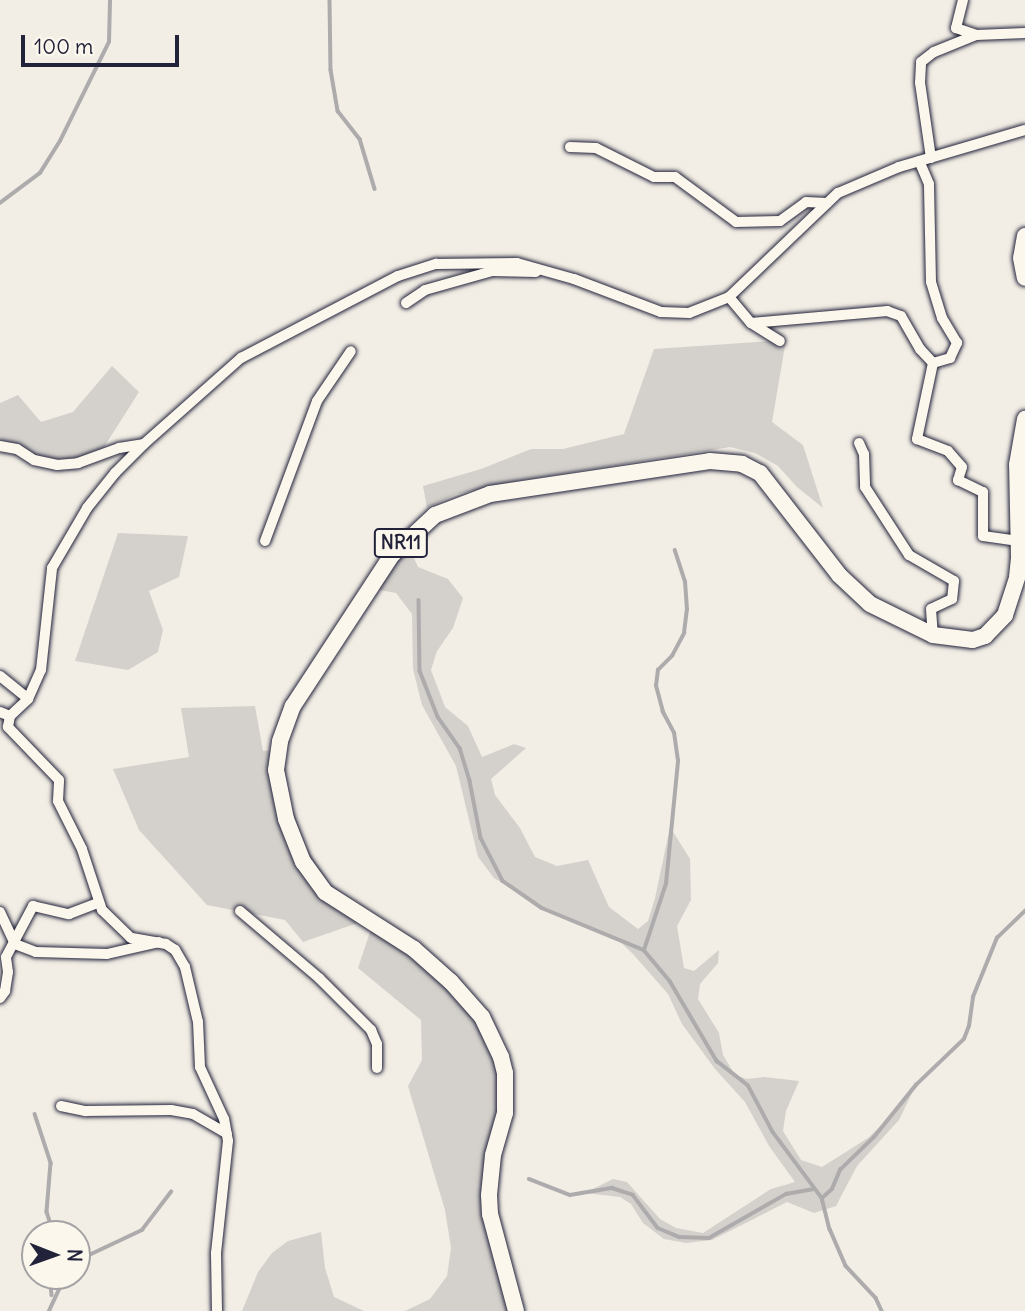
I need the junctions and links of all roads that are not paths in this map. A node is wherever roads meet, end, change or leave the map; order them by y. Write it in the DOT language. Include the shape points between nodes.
graph roads {
  1 [pos="963,0"];
  2 [pos="1025,33"];
  3 [pos="976,35"];
  4 [pos="1025,130"];
  5 [pos="570,147"];
  6 [pos="931,158"];
  7 [pos="919,161"];
  8 [pos="827,203"];
  9 [pos="1025,236"];
  10 [pos="547,273"];
  11 [pos="1025,278"];
  12 [pos="729,297"];
  13 [pos="406,303"];
  14 [pos="751,324"];
  15 [pos="780,341"];
  16 [pos="351,351"];
  17 [pos="933,363"];
  18 [pos="1025,419"];
  19 [pos="859,443"];
  20 [pos="144,444"];
  21 [pos="0,446"];
  22 [pos="265,541"];
  23 [pos="1021,553"];
  24 [pos="933,635"];
  25 [pos="0,666"];
  26 [pos="2,677"];
  27 [pos="28,699"];
  28 [pos="5,714"];
  29 [pos="98,903"];
  30 [pos="240,911"];
  31 [pos="0,912"];
  32 [pos="160,942"];
  33 [pos="15,944"];
  34 [pos="0,998"];
  35 [pos="377,1068"];
  36 [pos="61,1107"];
  37 [pos="227,1134"];
  38 [pos="217,1311"];
  39 [pos="516,1311"];
  1 -- 3 [label="street" via="957,29"];
  2 -- 3 [label="street"];
  3 -- 6 [label="street" via="921,62"];
  4 -- 6 [label="street"];
  5 -- 8 [label="street" via="596,148 654,177 675,177 736,222 780,220 806,202"];
  6 -- 7 [label="street"];
  7 -- 8 [label="street" via="838,193"];
  7 -- 17 [label="street" via="929,184 931,282 942,317 957,343 950,358"];
  8 -- 12 [label="street"];
  9 -- 11 [label="highway" via="1021,258"];
  10 -- 12 [label="street" via="660,312 689,313"];
  10 -- 13 [label="street" via="492,271 425,290"];
  10 -- 20 [label="street" via="491,261 436,264 398,276 241,358"];
  12 -- 14 [label="street"];
  14 -- 15 [label="street"];
  14 -- 17 [label="street" via="874,311 896,313"];
  16 -- 22 [label="street" via="317,401"];
  17 -- 23 [label="street" via="917,439 948,451 962,467 958,480 983,492 984,536"];
  18 -- 23 [label="highway, NR11" via="1017,465"];
  19 -- 24 [label="street" via="865,487 909,555 954,580 952,599 931,609"];
  20 -- 21 [label="street" via="57,465"];
  20 -- 27 [label="street" via="88,508 52,568 41,670"];
  23 -- 24 [label="highway, NR11" via="1011,599 996,628 972,640"];
  24 -- 39 [label="highway, NR11" via="879,609 846,582 760,473 742,464 710,461 490,494 435,514 391,556 300,695 284,724 276,770 286,819 303,862 326,892 414,949 451,982 482,1017 501,1057 505,1113 493,1155 490,1214"];
  25 -- 26 [label="street"];
  26 -- 27 [label="street"];
  27 -- 28 [label="street"];
  28 -- 29 [label="street" via="8,727 59,780 58,801 82,849"];
  29 -- 32 [label="street" via="131,938"];
  29 -- 33 [label="street" via="69,914 33,906"];
  30 -- 35 [label="street" via="319,978 371,1030 377,1044"];
  31 -- 33 [label="street"];
  32 -- 33 [label="street" via="134,951 72,955 36,952"];
  32 -- 37 [label="street" via="175,950 185,967 198,1022 200,1067 216,1096"];
  33 -- 34 [label="street" via="6,957 8,972"];
  36 -- 37 [label="street" via="171,1110 192,1114"];
  37 -- 38 [label="street" via="216,1253"];
}
